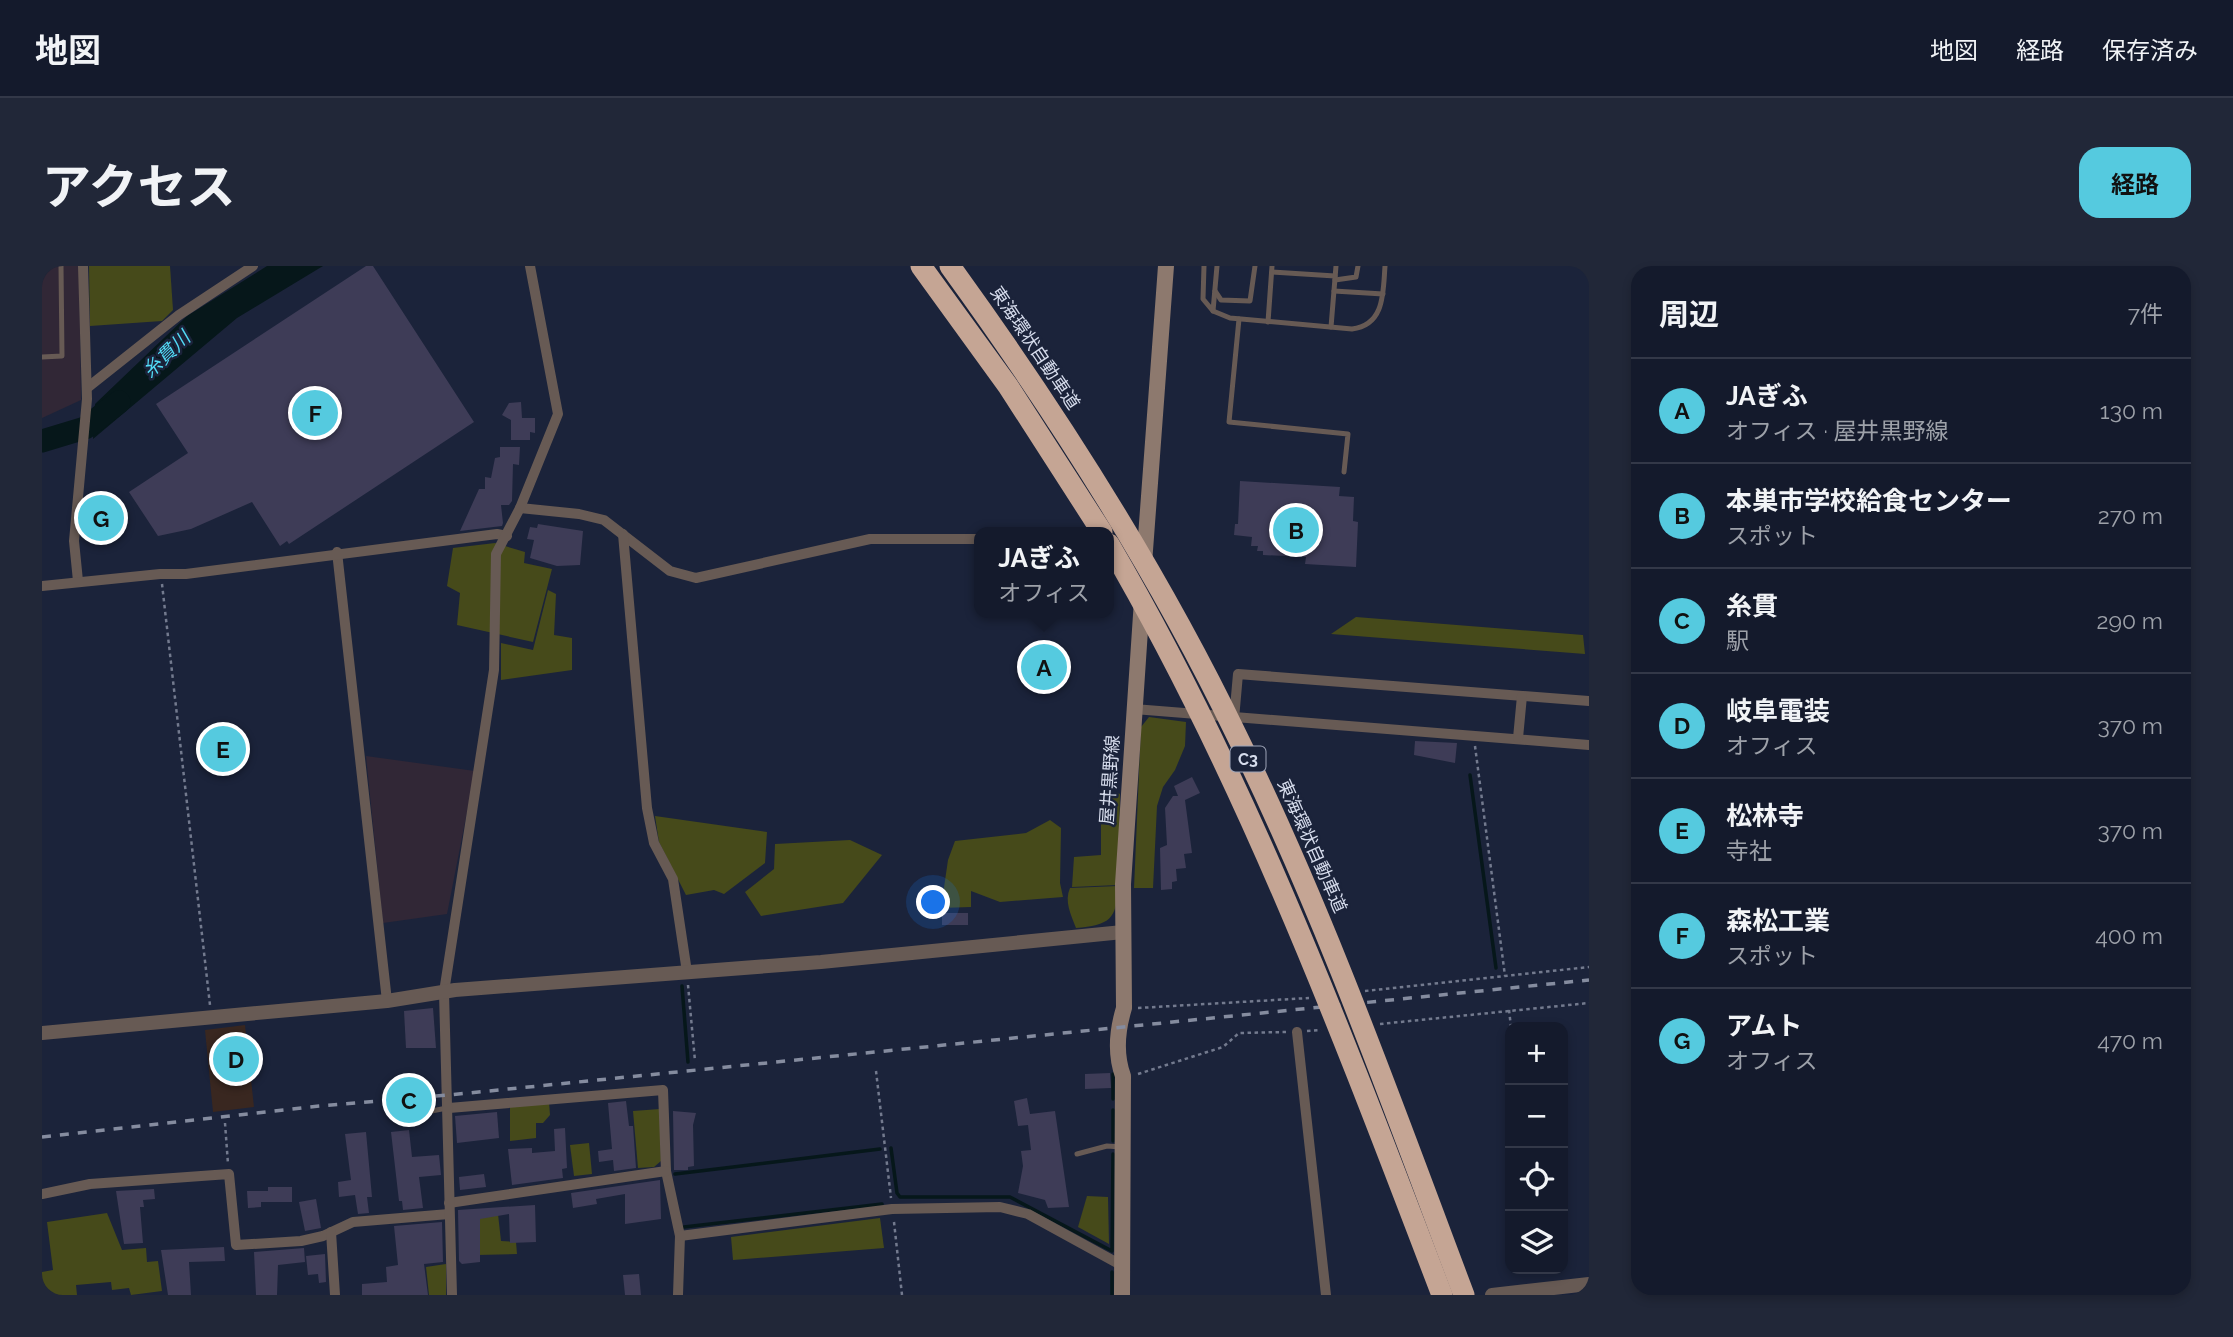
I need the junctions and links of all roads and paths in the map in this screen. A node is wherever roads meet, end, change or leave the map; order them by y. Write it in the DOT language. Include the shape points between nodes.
graph roads {
  1 [pos="61,266"];
  2 [pos="83,266"];
  3 [pos="253,266"];
  4 [pos="530,266"];
  5 [pos="921,266"];
  6 [pos="950,266"];
  7 [pos="1166,266"];
  8 [pos="1204,266"];
  9 [pos="1217,266"];
  10 [pos="1255,266"];
  11 [pos="1336,266"];
  12 [pos="1358,266"];
  13 [pos="1385,266"];
  14 [pos="1272,269"];
  15 [pos="1335,278"];
  16 [pos="1215,291"];
  17 [pos="1334,291"];
  18 [pos="1383,293"];
  19 [pos="1213,311"];
  20 [pos="1239,318"];
  21 [pos="1268,321"];
  22 [pos="1331,327"];
  23 [pos="42,357"];
  24 [pos="87,388"];
  25 [pos="1344,472"];
  26 [pos="520,508"];
  27 [pos="1099,527"];
  28 [pos="623,534"];
  29 [pos="507,536"];
  30 [pos="974,539"];
  31 [pos="1146,539"];
  32 [pos="1114,542"];
  33 [pos="1114,551"];
  34 [pos="337,552"];
  35 [pos="160,574"];
  36 [pos="78,581"];
  37 [pos="42,586"];
  38 [pos="1522,696"];
  39 [pos="1589,701"];
  40 [pos="1134,709"];
  41 [pos="1234,719"];
  42 [pos="1474,736"];
  43 [pos="1518,738"];
  44 [pos="1589,745"];
  45 [pos="1123,932"];
  46 [pos="687,972"];
  47 [pos="1505,976"];
  48 [pos="444,992"];
  49 [pos="387,1002"];
  50 [pos="1589,1003"];
  51 [pos="1509,1010"];
  52 [pos="212,1016"];
  53 [pos="1510,1022"];
  54 [pos="1377,1024"];
  55 [pos="1324,1029"];
  56 [pos="1297,1032"];
  57 [pos="42,1033"];
  58 [pos="695,1061"];
  59 [pos="876,1071"];
  60 [pos="1123,1076"];
  61 [pos="449,1108"];
  62 [pos="395,1118"];
  63 [pos="225,1123"];
  64 [pos="1121,1147"];
  65 [pos="1077,1154"];
  66 [pos="666,1171"];
  67 [pos="229,1174"];
  68 [pos="42,1194"];
  69 [pos="449,1208"];
  70 [pos="892,1209"];
  71 [pos="331,1232"];
  72 [pos="680,1236"];
  73 [pos="1121,1265"];
  74 [pos="1589,1284"];
  75 [pos="335,1295"];
  76 [pos="452,1295"];
  77 [pos="678,1295"];
  78 [pos="902,1295"];
  79 [pos="1122,1295"];
  80 [pos="1326,1295"];
  81 [pos="1442,1295"];
  82 [pos="1465,1295"];
  83 [pos="1492,1295"];
  1 -- 23 [label="lane" via="62,356"];
  2 -- 24 [label="street"];
  3 -- 24 [label="street" via="179,315"];
  4 -- 26 [label="street" via="558,414"];
  5 -- 27 [label="highway" via="1008,386"];
  6 -- 82 [label="highway, 東海環状自動車道 / C3, bridge" via="1102,489 1153,574 1237,735 1338,965"];
  7 -- 31 [label="main road, 屋井黒野線"];
  8 -- 19 [label="lane" via="1201,295"];
  9 -- 16 [label="lane"];
  10 -- 16 [label="lane" via="1250,301 1221,300"];
  11 -- 15 [label="lane"];
  12 -- 15 [label="lane" via="1356,276"];
  13 -- 18 [label="lane"];
  14 -- 15 [label="lane"];
  14 -- 21 [label="lane"];
  15 -- 17 [label="lane"];
  16 -- 19 [label="lane"];
  17 -- 18 [label="lane"];
  17 -- 22 [label="lane"];
  18 -- 22 [label="lane" via="1379,312 1366,325"];
  19 -- 20 [label="lane"];
  20 -- 21 [label="lane"];
  20 -- 25 [label="lane" via="1229,422 1348,434"];
  21 -- 22 [label="lane"];
  24 -- 36 [label="street" via="74,541"];
  26 -- 28 [label="street" via="604,520"];
  26 -- 29 [label="street"];
  28 -- 30 [label="street" via="670,571 696,578 870,539"];
  28 -- 46 [label="street" via="647,808 654,843 673,878"];
  29 -- 34 [label="street"];
  29 -- 48 [label="street" via="496,554 494,670"];
  31 -- 32 [label="street"];
  31 -- 40 [label="main road, 屋井黒野線"];
  33 -- 81 [label="highway, C3, bridge" via="1246,807 1339,1028"];
  34 -- 35 [label="street"];
  34 -- 49 [label="street"];
  35 -- 36 [label="street"];
  35 -- 52 [label="path"];
  36 -- 37 [label="street"];
  38 -- 39 [label="street"];
  38 -- 41 [label="street" via="1238,674"];
  38 -- 43 [label="street"];
  40 -- 41 [label="street"];
  40 -- 45 [label="main road, 屋井黒野線"];
  41 -- 42 [label="street"];
  42 -- 43 [label="street"];
  42 -- 47 [label="path"];
  43 -- 44 [label="street"];
  45 -- 46 [label="street"];
  45 -- 60 [label="main road, 屋井黒野線" via="1124,1008 1118,1026 1118,1062"];
  46 -- 48 [label="street"];
  46 -- 58 [label="path"];
  48 -- 49 [label="street"];
  48 -- 61 [label="street"];
  49 -- 52 [label="street"];
  50 -- 51 [label="path"];
  51 -- 53 [label="path"];
  51 -- 54 [label="path"];
  52 -- 57 [label="street"];
  55 -- 56 [label="path"];
  56 -- 60 [label="path" via="1239,1033 1223,1047 1199,1056"];
  56 -- 80 [label="street"];
  59 -- 70 [label="path"];
  60 -- 64 [label="main road, 屋井黒野線" via="1116,1104"];
  61 -- 62 [label="lane"];
  61 -- 66 [label="street" via="663,1090"];
  61 -- 69 [label="street"];
  63 -- 67 [label="path"];
  64 -- 65 [label="lane"];
  64 -- 73 [label="main road, 屋井黒野線"];
  66 -- 69 [label="street"];
  66 -- 72 [label="street"];
  67 -- 68 [label="street" via="90,1184"];
  67 -- 71 [label="street" via="236,1245 301,1241"];
  69 -- 71 [label="street" via="353,1222"];
  69 -- 76 [label="street"];
  70 -- 72 [label="street"];
  70 -- 73 [label="street" via="1013,1209"];
  70 -- 78 [label="path"];
  71 -- 75 [label="street"];
  72 -- 77 [label="street"];
  73 -- 79 [label="main road, 屋井黒野線"];
  74 -- 83 [label="street"];
}
